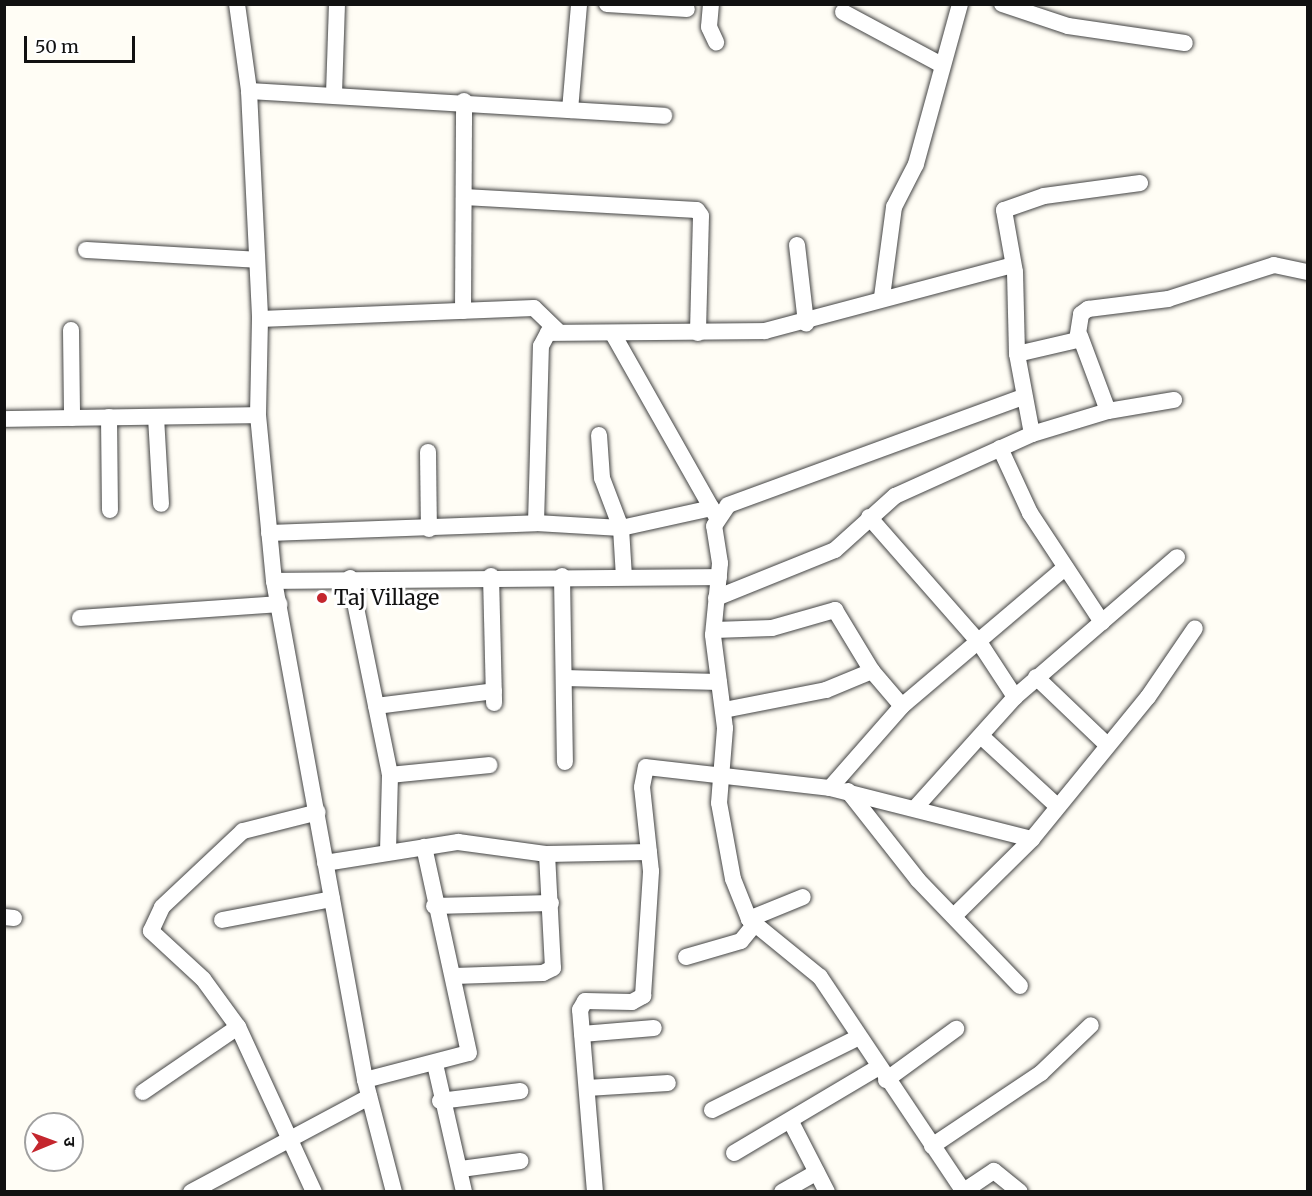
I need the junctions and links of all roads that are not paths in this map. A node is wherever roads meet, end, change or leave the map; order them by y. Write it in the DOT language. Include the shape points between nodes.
graph roads {
  1 [pos="237,4"];
  2 [pos="337,4"];
  3 [pos="579,4"];
  4 [pos="607,4"];
  5 [pos="711,4"];
  6 [pos="960,4"];
  7 [pos="1002,4"];
  8 [pos="656,6"];
  9 [pos="687,9"];
  10 [pos="843,12"];
  11 [pos="716,42"];
  12 [pos="1185,43"];
  13 [pos="940,64"];
  14 [pos="249,92"];
  15 [pos="334,94"];
  16 [pos="464,101"];
  17 [pos="570,110"];
  18 [pos="664,116"];
  19 [pos="1140,183"];
  20 [pos="464,197"];
  21 [pos="796,245"];
  22 [pos="86,250"];
  23 [pos="257,260"];
  24 [pos="1010,266"];
  25 [pos="1308,272"];
  26 [pos="882,297"];
  27 [pos="463,311"];
  28 [pos="260,319"];
  29 [pos="806,323"];
  30 [pos="71,330"];
  31 [pos="557,330"];
  32 [pos="698,333"];
  33 [pos="613,334"];
  34 [pos="1080,336"];
  35 [pos="1017,354"];
  36 [pos="1023,397"];
  37 [pos="1174,400"];
  38 [pos="1108,411"];
  39 [pos="258,415"];
  40 [pos="109,417"];
  41 [pos="156,417"];
  42 [pos="72,418"];
  43 [pos="4,419"];
  44 [pos="1032,434"];
  45 [pos="599,435"];
  46 [pos="1000,448"];
  47 [pos="428,452"];
  48 [pos="161,504"];
  49 [pos="110,510"];
  50 [pos="714,512"];
  51 [pos="869,517"];
  52 [pos="536,523"];
  53 [pos="621,528"];
  54 [pos="429,529"];
  55 [pos="269,533"];
  56 [pos="1177,557"];
  57 [pos="1065,568"];
  58 [pos="491,576"];
  59 [pos="562,576"];
  60 [pos="624,577"];
  61 [pos="719,577"];
  62 [pos="350,578"];
  63 [pos="274,581"];
  64 [pos="716,598"];
  65 [pos="280,604"];
  66 [pos="80,618"];
  67 [pos="1102,622"];
  68 [pos="1195,628"];
  69 [pos="714,630"];
  70 [pos="980,642"];
  71 [pos="872,671"];
  72 [pos="1035,677"];
  73 [pos="564,678"];
  74 [pos="718,682"];
  75 [pos="1014,697"];
  76 [pos="376,706"];
  77 [pos="902,706"];
  78 [pos="724,710"];
  79 [pos="981,736"];
  80 [pos="1106,744"];
  81 [pos="565,762"];
  82 [pos="490,765"];
  83 [pos="721,772"];
  84 [pos="390,775"];
  85 [pos="830,788"];
  86 [pos="848,791"];
  87 [pos="1056,805"];
  88 [pos="916,807"];
  89 [pos="318,812"];
  90 [pos="1032,838"];
  91 [pos="423,846"];
  92 [pos="388,851"];
  93 [pos="649,852"];
  94 [pos="547,854"];
  95 [pos="325,863"];
  96 [pos="802,897"];
  97 [pos="332,899"];
  98 [pos="551,903"];
  99 [pos="434,906"];
  100 [pos="954,916"];
  101 [pos="222,920"];
  102 [pos="752,922"];
  103 [pos="686,957"];
  104 [pos="454,976"];
  105 [pos="1020,986"];
  106 [pos="1091,1025"];
  107 [pos="238,1027"];
  108 [pos="654,1028"];
  109 [pos="956,1029"];
  110 [pos="582,1034"];
  111 [pos="857,1038"];
  112 [pos="435,1065"];
  113 [pos="881,1074"];
  114 [pos="365,1080"];
  115 [pos="668,1083"];
  116 [pos="587,1088"];
  117 [pos="520,1091"];
  118 [pos="143,1092"];
  119 [pos="369,1097"];
  120 [pos="440,1101"];
  121 [pos="712,1110"];
  122 [pos="791,1122"];
  123 [pos="289,1137"];
  124 [pos="932,1146"];
  125 [pos="734,1153"];
  126 [pos="520,1161"];
  127 [pos="460,1169"];
  128 [pos="817,1172"];
  129 [pos="190,1191"];
  130 [pos="314,1191"];
  131 [pos="394,1191"];
  132 [pos="465,1191"];
  133 [pos="595,1191"];
  134 [pos="782,1191"];
  135 [pos="826,1191"];
  136 [pos="964,1191"];
  137 [pos="1020,1191"];
  1 -- 14 [label="street"];
  2 -- 15 [label="street"];
  3 -- 17 [label="street"];
  4 -- 8 [label="street"];
  5 -- 11 [label="street" via="709,27"];
  6 -- 13 [label="street"];
  7 -- 12 [label="street" via="1068,26"];
  8 -- 9 [label="street"];
  10 -- 13 [label="street"];
  13 -- 26 [label="street" via="926,134 890,225"];
  14 -- 15 [label="street"];
  14 -- 23 [label="street"];
  15 -- 16 [label="street"];
  16 -- 17 [label="street"];
  16 -- 20 [label="street"];
  17 -- 18 [label="street"];
  19 -- 24 [label="street" via="1077,190 1008,207 1003,214"];
  20 -- 27 [label="street"];
  20 -- 32 [label="street" via="697,210"];
  21 -- 29 [label="street"];
  22 -- 23 [label="street"];
  23 -- 28 [label="street"];
  24 -- 26 [label="street"];
  24 -- 35 [label="street" via="1015,272"];
  25 -- 34 [label="street" via="1274,265 1168,299 1089,309 1082,314"];
  26 -- 29 [label="street"];
  27 -- 28 [label="street"];
  27 -- 31 [label="street" via="534,308"];
  28 -- 39 [label="street"];
  29 -- 32 [label="street" via="745,334"];
  30 -- 42 [label="street"];
  31 -- 33 [label="street"];
  31 -- 52 [label="street" via="541,346"];
  32 -- 33 [label="street"];
  33 -- 50 [label="street"];
  34 -- 35 [label="street"];
  34 -- 38 [label="street"];
  35 -- 36 [label="street"];
  36 -- 44 [label="street"];
  36 -- 50 [label="street" via="860,459 798,477"];
  37 -- 38 [label="street"];
  38 -- 44 [label="street"];
  39 -- 41 [label="street"];
  39 -- 55 [label="street"];
  40 -- 41 [label="street"];
  40 -- 42 [label="street"];
  40 -- 49 [label="street"];
  41 -- 48 [label="street"];
  42 -- 43 [label="street"];
  44 -- 46 [label="street"];
  45 -- 53 [label="street" via="602,478"];
  46 -- 51 [label="street" via="895,496"];
  46 -- 57 [label="street" via="1030,513"];
  47 -- 54 [label="street"];
  50 -- 53 [label="street"];
  50 -- 61 [label="street"];
  51 -- 64 [label="street" via="835,550"];
  51 -- 70 [label="street"];
  52 -- 53 [label="street"];
  52 -- 54 [label="street"];
  53 -- 60 [label="street"];
  54 -- 55 [label="street"];
  55 -- 63 [label="street"];
  56 -- 67 [label="street"];
  57 -- 67 [label="street"];
  57 -- 70 [label="street"];
  58 -- 59 [label="street"];
  58 -- 62 [label="street"];
  58 -- 76 [label="street" via="494,697"];
  59 -- 60 [label="street"];
  59 -- 73 [label="street"];
  60 -- 61 [label="street"];
  61 -- 64 [label="street"];
  62 -- 63 [label="street"];
  62 -- 76 [label="street"];
  63 -- 65 [label="street"];
  64 -- 69 [label="street"];
  65 -- 66 [label="street"];
  65 -- 89 [label="street"];
  67 -- 72 [label="street"];
  68 -- 80 [label="street" via="1153,690"];
  69 -- 71 [label="street" via="772,628 835,610"];
  69 -- 74 [label="street"];
  70 -- 75 [label="street"];
  70 -- 77 [label="street"];
  71 -- 77 [label="street"];
  71 -- 78 [label="street" via="826,690"];
  72 -- 75 [label="street"];
  72 -- 80 [label="street"];
  73 -- 74 [label="street"];
  73 -- 81 [label="street"];
  74 -- 78 [label="street"];
  75 -- 79 [label="street"];
  76 -- 84 [label="street"];
  77 -- 85 [label="street"];
  78 -- 83 [label="street"];
  79 -- 87 [label="street"];
  79 -- 88 [label="street"];
  80 -- 87 [label="street"];
  82 -- 84 [label="street"];
  83 -- 85 [label="street"];
  83 -- 93 [label="street" via="646,767 642,787"];
  83 -- 102 [label="street" via="719,803 733,879"];
  84 -- 92 [label="street"];
  85 -- 86 [label="street"];
  86 -- 88 [label="street"];
  86 -- 100 [label="street"];
  87 -- 90 [label="street"];
  88 -- 90 [label="street"];
  89 -- 95 [label="street"];
  89 -- 107 [label="street" via="243,831 162,907 152,927 153,939 204,979"];
  90 -- 100 [label="street"];
  91 -- 92 [label="street"];
  91 -- 94 [label="street" via="488,844"];
  91 -- 99 [label="street"];
  92 -- 95 [label="street"];
  93 -- 94 [label="street"];
  93 -- 110 [label="street" via="643,996 632,1002 585,1002 580,1010"];
  94 -- 98 [label="street"];
  95 -- 97 [label="street"];
  96 -- 102 [label="street"];
  97 -- 101 [label="street"];
  97 -- 114 [label="street"];
  98 -- 99 [label="street"];
  98 -- 104 [label="street" via="556,953 550,971"];
  99 -- 104 [label="street"];
  100 -- 105 [label="street"];
  102 -- 103 [label="street" via="741,941"];
  102 -- 111 [label="street" via="820,976"];
  104 -- 112 [label="street" via="469,1053"];
  106 -- 124 [label="street" via="1041,1073"];
  107 -- 118 [label="street"];
  107 -- 123 [label="street"];
  108 -- 110 [label="street"];
  109 -- 113 [label="street"];
  110 -- 116 [label="street"];
  111 -- 113 [label="street"];
  111 -- 121 [label="street"];
  112 -- 114 [label="street"];
  112 -- 120 [label="street"];
  113 -- 122 [label="street"];
  113 -- 124 [label="street"];
  114 -- 119 [label="street"];
  115 -- 116 [label="street"];
  116 -- 133 [label="street"];
  117 -- 120 [label="street"];
  119 -- 123 [label="street"];
  119 -- 131 [label="street"];
  120 -- 127 [label="street"];
  122 -- 125 [label="street"];
  122 -- 128 [label="street"];
  123 -- 129 [label="street"];
  123 -- 130 [label="street"];
  124 -- 136 [label="street"];
  126 -- 127 [label="street"];
  127 -- 132 [label="street"];
  128 -- 134 [label="street"];
  128 -- 135 [label="street"];
  136 -- 137 [label="street" via="994,1171"];
}
